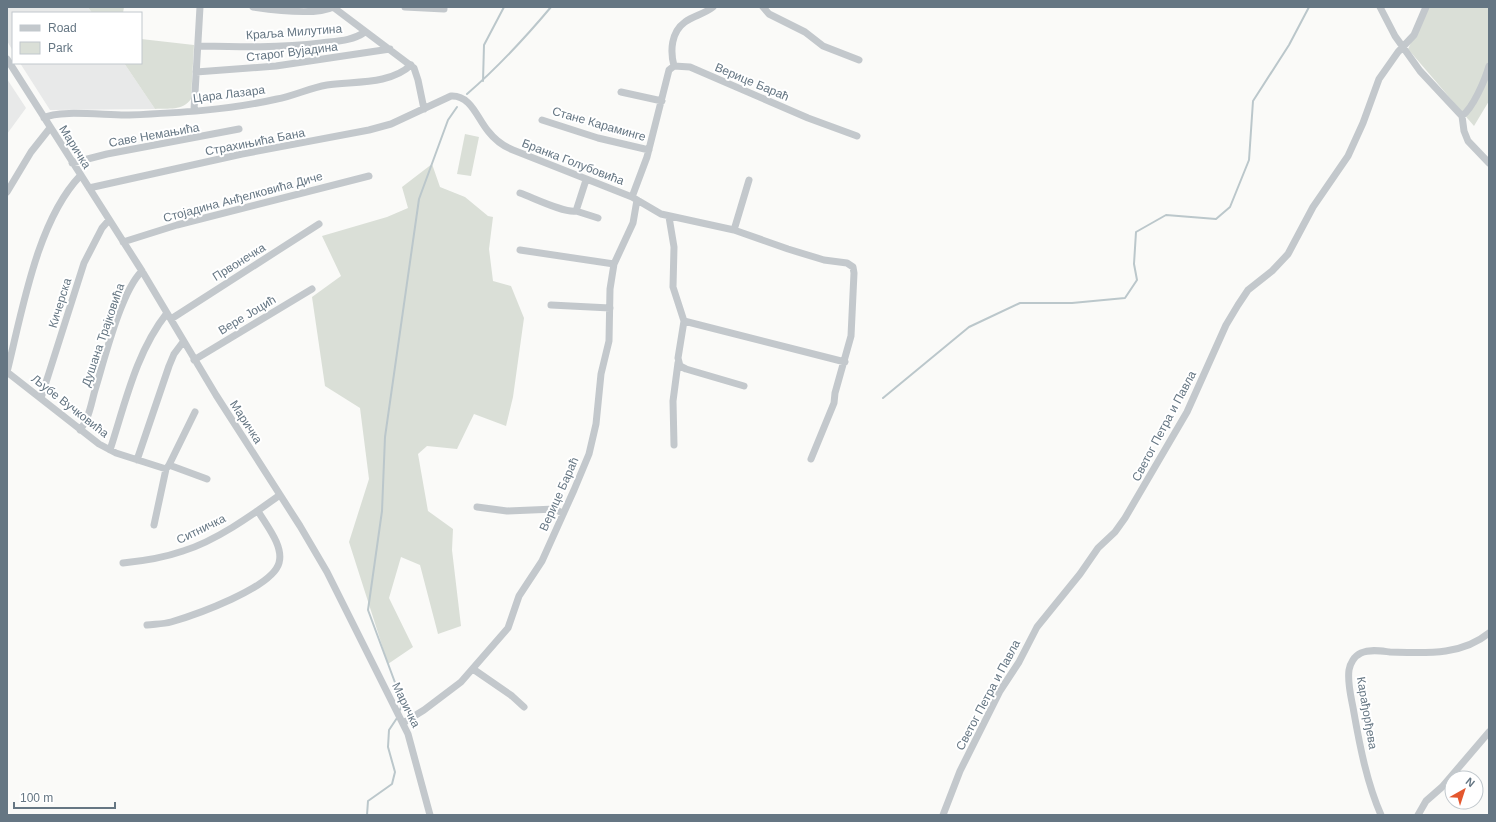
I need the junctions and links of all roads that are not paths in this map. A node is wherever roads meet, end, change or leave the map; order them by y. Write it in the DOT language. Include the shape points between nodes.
graph roads {
  1 [pos="200,7"];
  2 [pos="253,7"];
  3 [pos="333,7"];
  4 [pos="405,7"];
  5 [pos="712,7"];
  6 [pos="763,7"];
  7 [pos="1380,7"];
  8 [pos="1426,7"];
  9 [pos="444,9"];
  10 [pos="365,32"];
  11 [pos="198,46"];
  12 [pos="1403,47"];
  13 [pos="390,49"];
  14 [pos="7,58"];
  15 [pos="859,60"];
  16 [pos="411,65"];
  17 [pos="674,66"];
  18 [pos="1489,66"];
  19 [pos="196,72"];
  20 [pos="621,92"];
  21 [pos="662,101"];
  22 [pos="424,109"];
  23 [pos="194,110"];
  24 [pos="1462,116"];
  25 [pos="44,118"];
  26 [pos="542,120"];
  27 [pos="50,128"];
  28 [pos="239,129"];
  29 [pos="857,136"];
  30 [pos="649,150"];
  31 [pos="72,163"];
  32 [pos="1489,163"];
  33 [pos="80,176"];
  34 [pos="369,176"];
  35 [pos="586,180"];
  36 [pos="749,180"];
  37 [pos="88,188"];
  38 [pos="7,192"];
  39 [pos="520,193"];
  40 [pos="634,198"];
  41 [pos="576,211"];
  42 [pos="669,217"];
  43 [pos="598,218"];
  44 [pos="109,220"];
  45 [pos="319,224"];
  46 [pos="734,230"];
  47 [pos="123,242"];
  48 [pos="520,250"];
  49 [pos="614,264"];
  50 [pos="142,271"];
  51 [pos="312,289"];
  52 [pos="551,305"];
  53 [pos="610,308"];
  54 [pos="169,316"];
  55 [pos="684,321"];
  56 [pos="183,342"];
  57 [pos="194,360"];
  58 [pos="845,362"];
  59 [pos="678,363"];
  60 [pos="7,372"];
  61 [pos="744,386"];
  62 [pos="41,398"];
  63 [pos="196,412"];
  64 [pos="80,430"];
  65 [pos="674,446"];
  66 [pos="110,450"];
  67 [pos="811,459"];
  68 [pos="137,460"];
  69 [pos="167,467"];
  70 [pos="207,479"];
  71 [pos="280,495"];
  72 [pos="477,507"];
  73 [pos="258,511"];
  74 [pos="562,513"];
  75 [pos="154,525"];
  76 [pos="123,563"];
  77 [pos="147,625"];
  78 [pos="1489,633"];
  79 [pos="473,669"];
  80 [pos="524,707"];
  81 [pos="402,721"];
  82 [pos="1489,732"];
  83 [pos="430,815"];
  84 [pos="943,815"];
  85 [pos="1381,815"];
  86 [pos="1418,815"];
  1 -- 11 [label="street"];
  2 -- 3 [label="street" via="299,11"];
  3 -- 10 [label="street"];
  4 -- 9 [label="street"];
  5 -- 17 [label="street" via="684,22 677,30 672,47"];
  6 -- 15 [label="street" via="769,14 805,32 824,46"];
  7 -- 12 [label="street"];
  8 -- 12 [label="street, Светог Петра и Павла" via="1416,31"];
  10 -- 11 [label="street, Краља Милутина" via="347,40 297,46"];
  10 -- 13 [label="street"];
  11 -- 19 [label="street"];
  12 -- 24 [label="street" via="1420,71"];
  12 -- 84 [label="street, Светог Петра и Павла" via="1379,80 1350,152 1312,208 1288,254 1248,290 1226,325 1187,412 1125,518 1098,548 1037,627 1000,691 960,771"];
  13 -- 16 [label="street"];
  13 -- 19 [label="street, Старог Вујадина" via="276,66"];
  14 -- 25 [label="street, Маричка"];
  16 -- 22 [label="street" via="417,72"];
  16 -- 23 [label="street, Цара Лазара" via="404,72 390,77 312,88 258,103"];
  17 -- 21 [label="street, Верице Бараћ" via="669,70"];
  17 -- 29 [label="street, Верице Бараћ" via="690,67 808,118"];
  18 -- 24 [label="street" via="1479,90"];
  19 -- 23 [label="street"];
  20 -- 21 [label="street"];
  21 -- 30 [label="street, Верице Бараћ"];
  22 -- 35 [label="street, Бранка Голубовића" via="451,96 460,96 470,104 489,133 505,147"];
  22 -- 37 [label="street, Страхињића Бана" via="391,124 351,134 242,154"];
  23 -- 25 [label="street, Цара Лазара" via="127,116 57,114"];
  24 -- 32 [label="street" via="1468,141"];
  25 -- 27 [label="street, Маричка"];
  26 -- 30 [label="street, Стане Караминге" via="598,138"];
  27 -- 31 [label="street, Маричка"];
  27 -- 38 [label="street" via="31,152"];
  28 -- 31 [label="street, Саве Немањића"];
  30 -- 40 [label="street, Верице Бараћ"];
  31 -- 33 [label="street, Маричка"];
  33 -- 37 [label="street, Маричка"];
  33 -- 60 [label="street" via="65,196 45,237 29,285"];
  34 -- 47 [label="street, Стојадина Анђелковића Диче" via="177,225"];
  35 -- 40 [label="street, Бранка Голубовића"];
  35 -- 41 [label="street"];
  36 -- 46 [label="street"];
  37 -- 44 [label="street, Маричка"];
  39 -- 41 [label="street" via="562,210"];
  40 -- 42 [label="street, Бранка Голубовића"];
  40 -- 49 [label="street, Верице Бараћ" via="633,223"];
  41 -- 43 [label="street"];
  42 -- 46 [label="street, Бранка Голубовића"];
  42 -- 55 [label="street" via="674,247 673,287"];
  44 -- 47 [label="street, Маричка"];
  44 -- 62 [label="street, Кичерска" via="102,228 84,263"];
  45 -- 54 [label="street, Првонечка"];
  46 -- 58 [label="street, Бранка Голубовића" via="788,249 852,266 854,273 851,336"];
  47 -- 50 [label="street, Маричка"];
  48 -- 49 [label="street"];
  49 -- 53 [label="street, Верице Бараћ"];
  50 -- 54 [label="street, Маричка"];
  50 -- 64 [label="street, Душана Трајковића" via="134,280 126,297 86,421"];
  51 -- 57 [label="street, Вере Јоцић"];
  52 -- 53 [label="street"];
  53 -- 74 [label="street, Верице Бараћ" via="609,341 601,374 594,434 582,473"];
  54 -- 56 [label="street, Маричка"];
  54 -- 66 [label="street" via="150,338 141,356"];
  55 -- 58 [label="street"];
  55 -- 59 [label="street"];
  56 -- 57 [label="street, Маричка"];
  56 -- 68 [label="street" via="169,366"];
  57 -- 71 [label="street, Маричка"];
  58 -- 67 [label="street" via="832,408"];
  59 -- 61 [label="street" via="686,369"];
  59 -- 65 [label="street" via="673,401"];
  60 -- 62 [label="street, Љубе Вучковића"];
  62 -- 64 [label="street, Љубе Вучковића"];
  63 -- 69 [label="street"];
  64 -- 66 [label="street, Љубе Вучковића"];
  66 -- 68 [label="street, Љубе Вучковића"];
  68 -- 69 [label="street, Љубе Вучковића"];
  69 -- 70 [label="street, Љубе Вучковића"];
  69 -- 75 [label="street"];
  71 -- 73 [label="street, Ситничка"];
  71 -- 81 [label="street, Маричка" via="338,592"];
  72 -- 74 [label="street" via="507,511 555,509"];
  73 -- 76 [label="street, Ситничка" via="213,538 184,551 146,561"];
  73 -- 77 [label="street" via="279,550 279,564 275,572 221,604 169,622"];
  74 -- 79 [label="street, Верице Бараћ" via="542,561 519,596 508,628"];
  78 -- 85 [label="street, Карађорђева" via="1458,650 1419,653 1372,651 1359,654 1353,661 1349,676 1356,722 1368,777"];
  79 -- 80 [label="street"];
  79 -- 81 [label="street, Верице Бараћ" via="450,691 413,718"];
  81 -- 83 [label="street, Маричка" via="415,754"];
  82 -- 86 [label="street" via="1426,801"];
}
